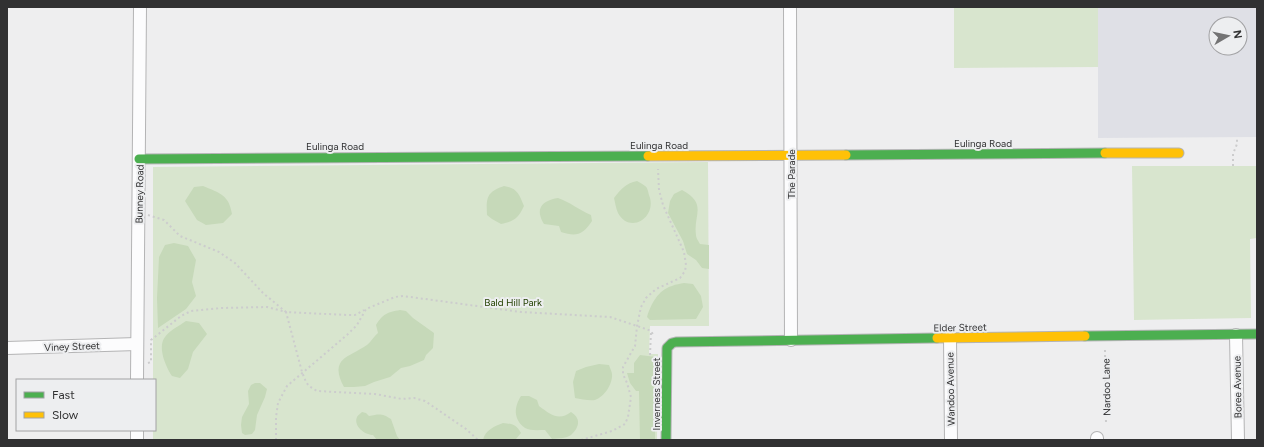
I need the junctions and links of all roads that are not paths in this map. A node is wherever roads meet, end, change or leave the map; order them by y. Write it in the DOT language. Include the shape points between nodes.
graph roads {
  1 [pos="140,7"];
  2 [pos="790,7"];
  3 [pos="1179,153"];
  4 [pos="791,155"];
  5 [pos="139,159"];
  6 [pos="1257,334"];
  7 [pos="1236,335"];
  8 [pos="950,338"];
  9 [pos="791,340"];
  10 [pos="137,344"];
  11 [pos="7,348"];
  12 [pos="667,348"];
  13 [pos="137,379"];
  14 [pos="666,440"];
  15 [pos="951,440"];
  16 [pos="1238,440"];
  1 -- 5 [label="street, Bunney Road"];
  2 -- 4 [label="street, The Parade"];
  3 -- 4 [label="street, Eulinga Road"];
  4 -- 5 [label="street, Eulinga Road"];
  4 -- 9 [label="street, The Parade"];
  5 -- 10 [label="street, Bunney Road"];
  6 -- 7 [label="street, Elder Street"];
  7 -- 8 [label="street, Elder Street"];
  7 -- 16 [label="street, Boree Avenue"];
  8 -- 9 [label="street, Elder Street"];
  8 -- 15 [label="street, Wandoo Avenue"];
  9 -- 12 [label="street, Elder Street" via="680,341 672,343"];
  10 -- 11 [label="street, Viney Street"];
  10 -- 13 [label="street, Bunney Road"];
  12 -- 14 [label="street, Inverness Street"];
}
